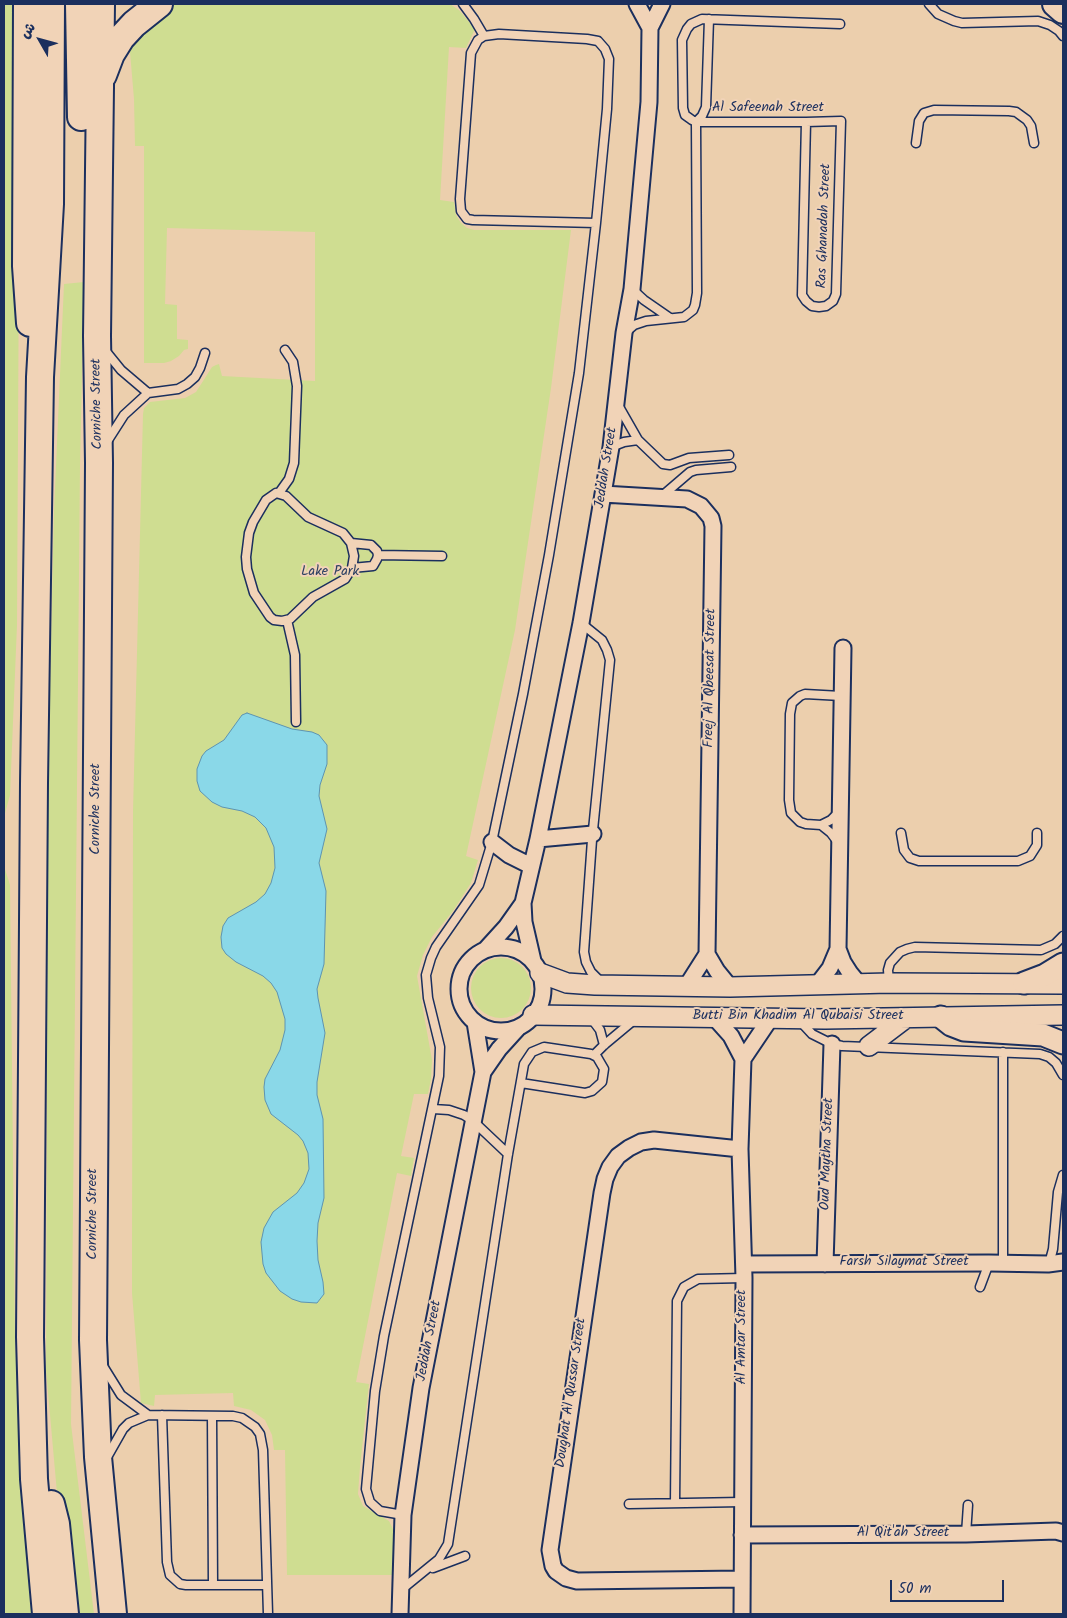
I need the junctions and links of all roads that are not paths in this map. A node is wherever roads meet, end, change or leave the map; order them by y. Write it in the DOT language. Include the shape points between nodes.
graph roads {
  1 [pos="27,4"];
  2 [pos="52,4"];
  3 [pos="80,4"];
  4 [pos="101,4"];
  5 [pos="159,4"];
  6 [pos="463,4"];
  7 [pos="637,4"];
  8 [pos="662,4"];
  9 [pos="929,4"];
  10 [pos="1055,4"];
  11 [pos="1063,10"];
  12 [pos="709,19"];
  13 [pos="840,24"];
  14 [pos="650,28"];
  15 [pos="484,36"];
  16 [pos="1063,36"];
  17 [pos="99,90"];
  18 [pos="840,120"];
  19 [pos="696,122"];
  20 [pos="806,122"];
  21 [pos="1034,143"];
  22 [pos="916,144"];
  23 [pos="98,211"];
  24 [pos="596,223"];
  25 [pos="632,289"];
  26 [pos="670,318"];
  27 [pos="624,333"];
  28 [pos="97,336"];
  29 [pos="285,350"];
  30 [pos="205,353"];
  31 [pos="40,377"];
  32 [pos="148,393"];
  33 [pos="616,401"];
  34 [pos="638,440"];
  35 [pos="611,447"];
  36 [pos="729,455"];
  37 [pos="99,464"];
  38 [pos="730,467"];
  39 [pos="280,493"];
  40 [pos="603,494"];
  41 [pos="660,497"];
  42 [pos="351,543"];
  43 [pos="378,555"];
  44 [pos="442,556"];
  45 [pos="352,568"];
  46 [pos="287,620"];
  47 [pos="581,623"];
  48 [pos="843,648"];
  49 [pos="841,696"];
  50 [pos="296,722"];
  51 [pos="839,812"];
  52 [pos="821,825"];
  53 [pos="901,833"];
  54 [pos="1038,833"];
  55 [pos="593,834"];
  56 [pos="538,839"];
  57 [pos="492,842"];
  58 [pos="839,843"];
  59 [pos="531,866"];
  60 [pos="523,903"];
  61 [pos="1063,936"];
  62 [pos="486,949"];
  63 [pos="838,949"];
  64 [pos="707,954"];
  65 [pos="1063,964"];
  66 [pos="536,967"];
  67 [pos="889,983"];
  68 [pos="1024,983"];
  69 [pos="817,984"];
  70 [pos="859,984"];
  71 [pos="1063,984"];
  72 [pos="606,986"];
  73 [pos="686,987"];
  74 [pos="730,987"];
  75 [pos="1063,1015"];
  76 [pos="588,1016"];
  77 [pos="639,1016"];
  78 [pos="714,1017"];
  79 [pos="940,1017"];
  80 [pos="798,1018"];
  81 [pos="906,1018"];
  82 [pos="770,1019"];
  83 [pos="526,1021"];
  84 [pos="475,1022"];
  85 [pos="1063,1043"];
  86 [pos="832,1044"];
  87 [pos="604,1045"];
  88 [pos="869,1046"];
  89 [pos="1004,1052"];
  90 [pos="594,1055"];
  91 [pos="743,1059"];
  92 [pos="483,1072"];
  93 [pos="1063,1075"];
  94 [pos="521,1083"];
  95 [pos="433,1109"];
  96 [pos="472,1120"];
  97 [pos="740,1149"];
  98 [pos="508,1154"];
  99 [pos="1063,1175"];
  100 [pos="996,1263"];
  101 [pos="1056,1263"];
  102 [pos="825,1264"];
  103 [pos="744,1271"];
  104 [pos="980,1288"];
  105 [pos="93,1340"];
  106 [pos="148,1415"];
  107 [pos="162,1416"];
  108 [pos="212,1416"];
  109 [pos="99,1474"];
  110 [pos="34,1479"];
  111 [pos="742,1502"];
  112 [pos="675,1503"];
  113 [pos="629,1504"];
  114 [pos="968,1505"];
  115 [pos="404,1515"];
  116 [pos="1063,1533"];
  117 [pos="966,1534"];
  118 [pos="742,1535"];
  119 [pos="465,1556"];
  120 [pos="426,1571"];
  121 [pos="110,1578"];
  122 [pos="742,1579"];
  123 [pos="213,1585"];
  124 [pos="267,1585"];
  125 [pos="400,1591"];
  126 [pos="46,1614"];
  127 [pos="65,1614"];
  128 [pos="113,1614"];
  129 [pos="123,1614"];
  130 [pos="268,1614"];
  131 [pos="400,1614"];
  132 [pos="742,1614"];
  1 -- 31 [label="highway" via="26,266 29,318"];
  2 -- 31 [label="highway" via="50,204"];
  3 -- 23 [label="highway" via="82,173 86,189"];
  4 -- 17 [label="highway, Corniche Street"];
  5 -- 17 [label="highway" via="122,38 104,72"];
  6 -- 15 [label="lane"];
  7 -- 14 [label="street, Jeddah Street"];
  8 -- 14 [label="street, Jeddah Street"];
  9 -- 16 [label="lane" via="938,14 962,23 1038,21 1050,25"];
  10 -- 11 [label="main road"];
  12 -- 13 [label="lane"];
  12 -- 19 [label="lane" via="706,107"];
  12 -- 19 [label="lane" via="691,24 682,40 682,108 685,115"];
  14 -- 25 [label="street, Jeddah Street" via="649,102"];
  15 -- 24 [label="lane" via="587,39 598,41 606,49 609,59 607,109"];
  15 -- 24 [label="lane" via="471,53 461,211 472,220"];
  17 -- 23 [label="highway, Corniche Street"];
  18 -- 20 [label="lane, Al Safeenah Street"];
  18 -- 20 [label="lane, Ras Ghanadah Street" via="836,294 826,306 819,307 812,306 802,294"];
  19 -- 20 [label="lane, Al Safeenah Street"];
  19 -- 26 [label="lane" via="697,300 689,314"];
  21 -- 22 [label="lane" via="1031,126 1016,112 934,110 924,113 918,121"];
  23 -- 28 [label="highway, Corniche Street"];
  24 -- 57 [label="lane" via="579,373 562,479"];
  25 -- 26 [label="lane"];
  25 -- 27 [label="street, Jeddah Street"];
  26 -- 27 [label="lane" via="646,321"];
  27 -- 33 [label="street, Jeddah Street"];
  28 -- 32 [label="lane" via="122,370"];
  28 -- 37 [label="highway, Corniche Street"];
  29 -- 39 [label="lane" via="293,362 296,381 295,444 292,471"];
  30 -- 32 [label="lane" via="200,368 188,384 178,389"];
  31 -- 110 [label="highway" via="31,1297"];
  32 -- 37 [label="lane" via="113,430"];
  33 -- 34 [label="lane"];
  33 -- 35 [label="street, Jeddah Street"];
  34 -- 35 [label="lane"];
  34 -- 36 [label="lane" via="666,465 689,458"];
  35 -- 40 [label="street, Jeddah Street"];
  37 -- 105 [label="highway, Corniche Street"];
  38 -- 41 [label="lane" via="690,472"];
  39 -- 42 [label="lane" via="308,517 343,533"];
  39 -- 46 [label="lane" via="269,497 259,510 249,533 246,557 250,581 260,603 274,620"];
  40 -- 41 [label="street, Freej Al Qbeesat Street"];
  40 -- 47 [label="street, Jeddah Street"];
  41 -- 64 [label="street, Freej Al Qbeesat Street" via="694,502 707,511 713,526"];
  42 -- 43 [label="lane" via="371,545"];
  42 -- 45 [label="lane"];
  43 -- 44 [label="lane"];
  43 -- 45 [label="lane" via="373,566"];
  45 -- 46 [label="lane" via="340,583 313,597"];
  46 -- 50 [label="lane" via="295,655"];
  47 -- 55 [label="lane" via="602,640 610,660"];
  47 -- 56 [label="street, Jeddah Street"];
  48 -- 49 [label="street"];
  49 -- 51 [label="street"];
  49 -- 52 [label="lane" via="805,694 795,699 790,708 789,806 794,818 800,822"];
  51 -- 52 [label="lane"];
  51 -- 58 [label="street"];
  52 -- 58 [label="lane"];
  53 -- 54 [label="lane" via="904,850 910,858 919,861 1012,862 1030,856 1037,845"];
  55 -- 56 [label="street"];
  55 -- 72 [label="lane" via="584,952 591,972"];
  56 -- 59 [label="street, Jeddah Street"];
  57 -- 59 [label="street"];
  57 -- 95 [label="lane" via="477,890 436,947 428,967 427,992 440,1047"];
  58 -- 63 [label="street"];
  59 -- 60 [label="street, Jeddah Street"];
  60 -- 62 [label="street, Jeddah Street"];
  60 -- 66 [label="street, Jeddah Street" via="524,922"];
  61 -- 67 [label="lane" via="1048,948 1034,951 907,949 890,963"];
  62 -- 66 [label="street" via="498,946 511,948 523,953"];
  62 -- 84 [label="street" via="468,962 460,975 462,1005"];
  63 -- 69 [label="street" via="830,968"];
  63 -- 70 [label="street" via="850,974"];
  64 -- 73 [label="street"];
  64 -- 74 [label="street"];
  65 -- 68 [label="main road"];
  66 -- 72 [label="street" via="566,983"];
  66 -- 83 [label="street" via="543,984 542,995 539,1006"];
  67 -- 68 [label="street"];
  67 -- 70 [label="street"];
  68 -- 71 [label="street"];
  69 -- 70 [label="street"];
  69 -- 74 [label="street"];
  72 -- 73 [label="street"];
  73 -- 74 [label="street"];
  75 -- 79 [label="street, Butti Bin Khadim Al Qubaisi Street"];
  76 -- 77 [label="street, Butti Bin Khadim Al Qubaisi Street"];
  76 -- 83 [label="street, Butti Bin Khadim Al Qubaisi Street"];
  76 -- 87 [label="lane" via="600,1030"];
  77 -- 78 [label="street, Butti Bin Khadim Al Qubaisi Street"];
  77 -- 87 [label="lane"];
  78 -- 82 [label="street, Butti Bin Khadim Al Qubaisi Street"];
  78 -- 91 [label="street"];
  79 -- 81 [label="street, Butti Bin Khadim Al Qubaisi Street"];
  79 -- 85 [label="main road" via="951,1026 964,1030 1043,1035"];
  80 -- 81 [label="street, Butti Bin Khadim Al Qubaisi Street"];
  80 -- 82 [label="street, Butti Bin Khadim Al Qubaisi Street"];
  80 -- 86 [label="lane" via="812,1034"];
  81 -- 88 [label="street"];
  82 -- 91 [label="street"];
  83 -- 84 [label="street" via="508,1030 496,1031"];
  83 -- 92 [label="street, Jeddah Street" via="499,1049"];
  84 -- 92 [label="street, Jeddah Street"];
  86 -- 88 [label="lane"];
  86 -- 102 [label="street, Oud Maytha Street"];
  87 -- 90 [label="lane"];
  88 -- 89 [label="lane"];
  89 -- 93 [label="lane" via="1049,1057"];
  89 -- 100 [label="lane"];
  90 -- 94 [label="lane" via="538,1049 527,1057"];
  90 -- 94 [label="lane" via="601,1062 604,1075 602,1082 592,1091 578,1092"];
  91 -- 97 [label="street, Al Amtar Street"];
  92 -- 96 [label="street, Jeddah Street"];
  94 -- 98 [label="lane"];
  95 -- 96 [label="lane" via="449,1110"];
  95 -- 115 [label="lane" via="384,1336 366,1483 367,1496 374,1507 386,1513"];
  96 -- 98 [label="lane"];
  96 -- 115 [label="street, Jeddah Street" via="421,1388"];
  97 -- 103 [label="street, Al Amtar Street"];
  97 -- 122 [label="street, Doughat Al Qussar Street" via="654,1140 641,1142 618,1156 604,1179 550,1550 556,1571 577,1581"];
  98 -- 120 [label="lane" via="450,1536 445,1553"];
  99 -- 101 [label="lane" via="1058,1192 1053,1249"];
  100 -- 101 [label="street, Farsh Silaymat Street"];
  100 -- 102 [label="street, Farsh Silaymat Street"];
  100 -- 104 [label="lane"];
  102 -- 103 [label="street, Farsh Silaymat Street"];
  103 -- 111 [label="street, Al Amtar Street"];
  103 -- 112 [label="lane" via="690,1282 676,1302"];
  105 -- 106 [label="lane" via="121,1395"];
  105 -- 109 [label="highway, Corniche Street"];
  106 -- 107 [label="lane"];
  106 -- 109 [label="lane" via="123,1429"];
  107 -- 108 [label="lane"];
  107 -- 123 [label="lane" via="168,1569 180,1584"];
  108 -- 123 [label="lane"];
  108 -- 124 [label="lane" via="233,1416 249,1422 262,1442"];
  109 -- 121 [label="highway, Corniche Street"];
  110 -- 126 [label="highway"];
  110 -- 127 [label="highway" via="50,1502 55,1516"];
  111 -- 112 [label="lane"];
  111 -- 118 [label="street, Al Amtar Street"];
  112 -- 113 [label="lane"];
  114 -- 117 [label="lane"];
  115 -- 125 [label="street, Jeddah Street"];
  116 -- 117 [label="street, Al Qit'ah Street"];
  117 -- 118 [label="street, Al Qit'ah Street"];
  118 -- 122 [label="street, Al Amtar Street"];
  119 -- 120 [label="lane"];
  120 -- 125 [label="lane"];
  121 -- 128 [label="highway, Corniche Street"];
  121 -- 129 [label="highway"];
  122 -- 132 [label="street, Al Amtar Street"];
  123 -- 124 [label="lane"];
  124 -- 130 [label="lane"];
  125 -- 131 [label="street, Jeddah Street"];
}
